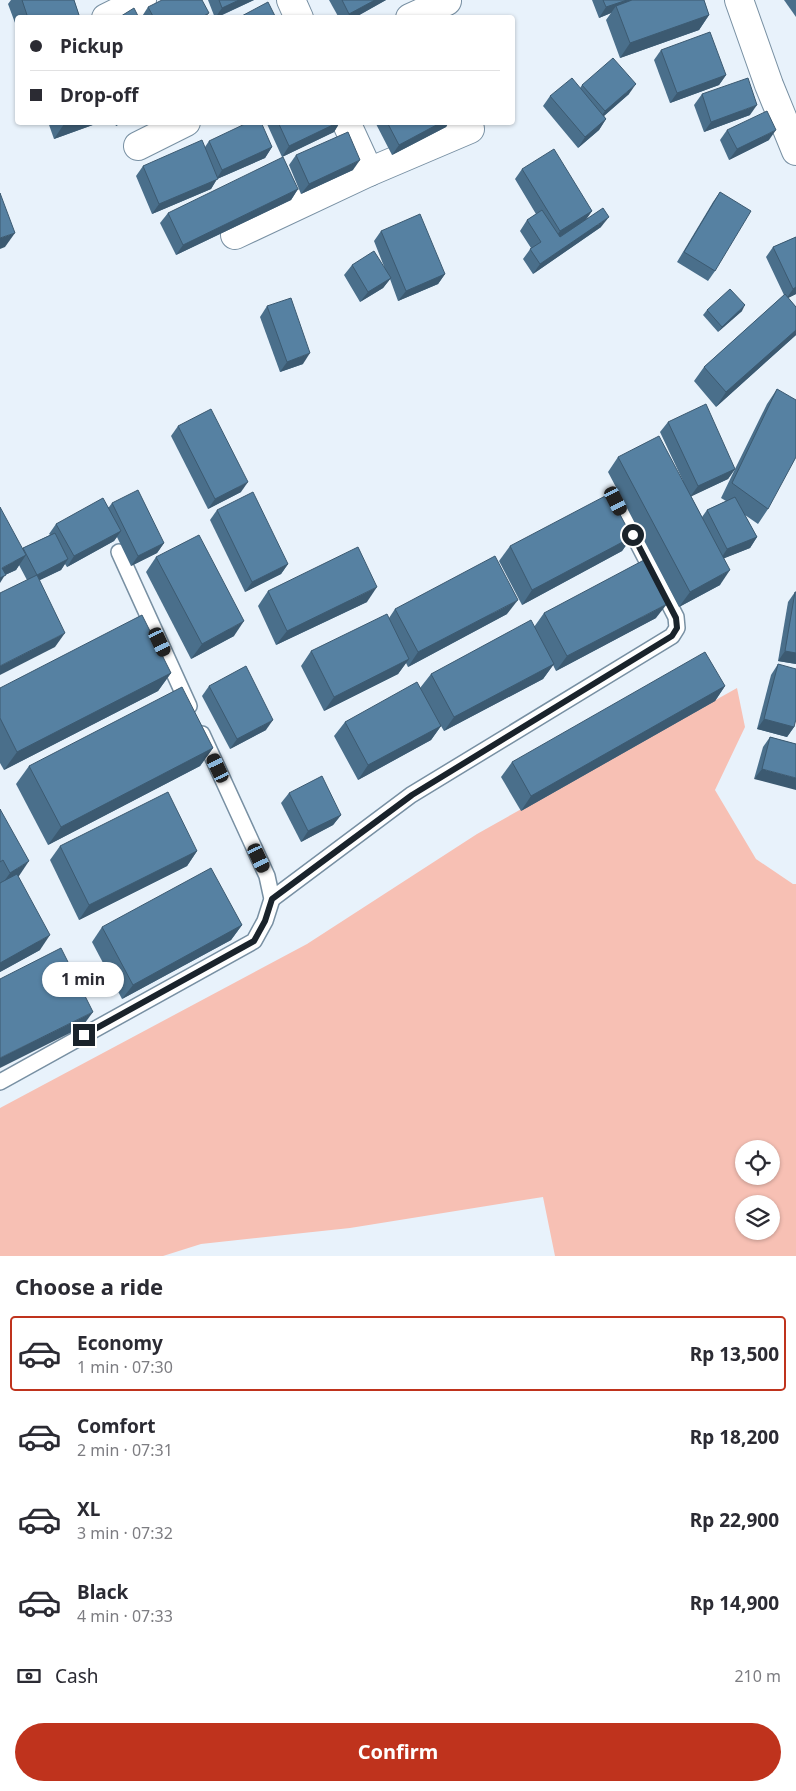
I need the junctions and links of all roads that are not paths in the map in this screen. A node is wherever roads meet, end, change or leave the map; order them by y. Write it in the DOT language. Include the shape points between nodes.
graph roads {
  1 [pos="142,0"];
  2 [pos="291,0"];
  3 [pos="739,0"];
  4 [pos="447,1"];
  5 [pos="112,15"];
  6 [pos="298,15"];
  7 [pos="417,15"];
  8 [pos="180,125"];
  9 [pos="347,125"];
  10 [pos="470,129"];
  11 [pos="138,146"];
  12 [pos="796,151"];
  13 [pos="369,172"];
  14 [pos="235,235"];
  15 [pos="616,501"];
  16 [pos="119,552"];
  17 [pos="272,899"];
  18 [pos="0,1082"];
  1 -- 5 [label="street"];
  2 -- 6 [label="street"];
  3 -- 12 [label="street"];
  4 -- 7 [label="street"];
  8 -- 11 [label="street"];
  9 -- 13 [label="street"];
  10 -- 13 [label="street"];
  13 -- 14 [label="street"];
  15 -- 17 [label="lane" via="676,618 677,628 672,636 412,795"];
  16 -- 17 [label="lane" via="267,876"];
  17 -- 18 [label="lane" via="254,941"];
}
